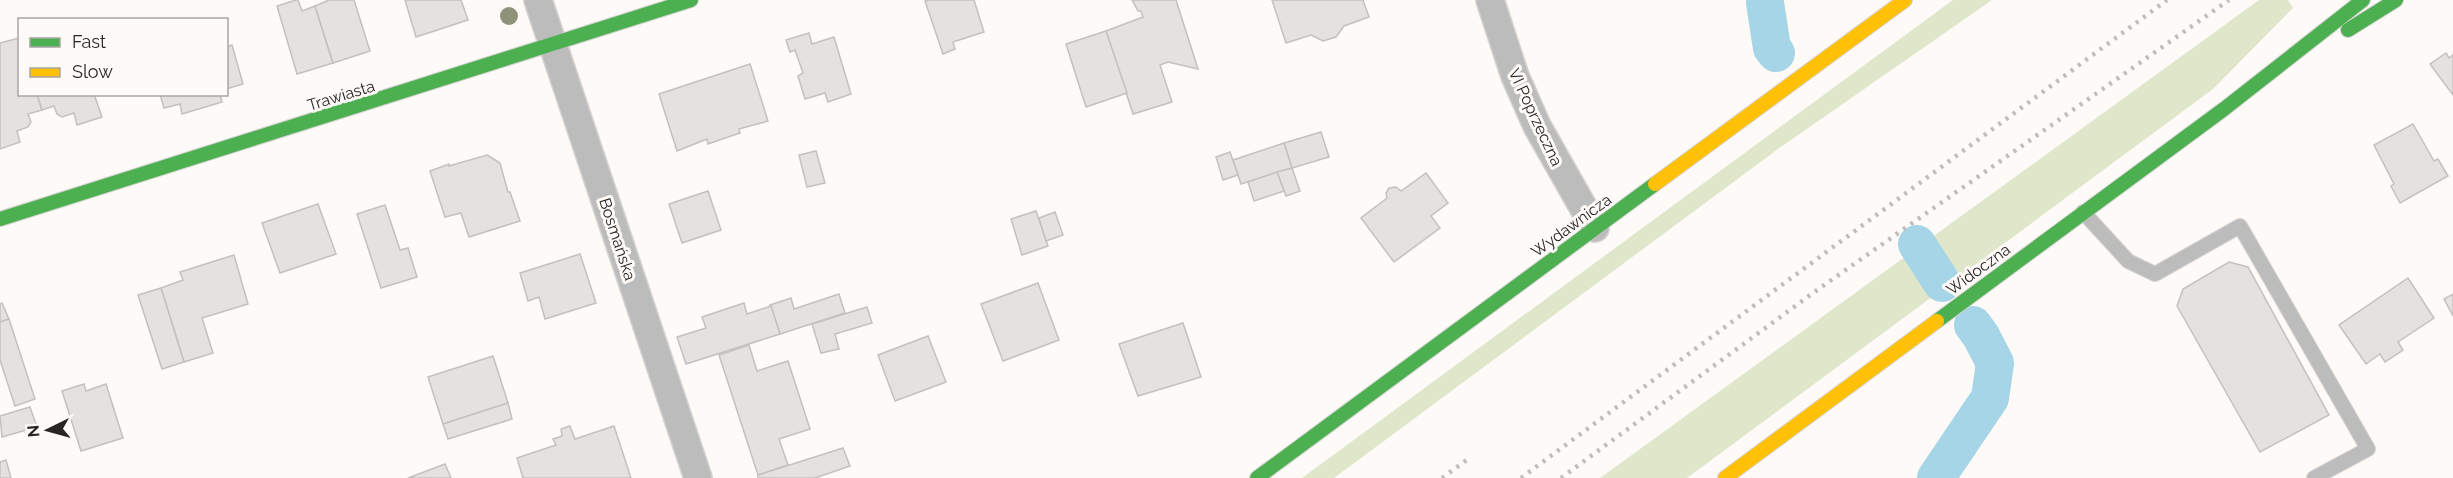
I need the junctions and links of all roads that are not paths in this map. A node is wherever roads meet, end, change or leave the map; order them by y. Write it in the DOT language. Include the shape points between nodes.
graph roads {
  1 [pos="538,0"];
  2 [pos="691,0"];
  3 [pos="1490,0"];
  4 [pos="1905,0"];
  5 [pos="2363,0"];
  6 [pos="2396,0"];
  7 [pos="553,45"];
  8 [pos="2251,88"];
  9 [pos="2083,212"];
  10 [pos="0,219"];
  11 [pos="1594,228"];
  12 [pos="698,478"];
  13 [pos="1257,478"];
  14 [pos="1725,478"];
  15 [pos="2313,478"];
  1 -- 7 [label="street, Bosmańska"];
  2 -- 7 [label="main road, Trawiasta"];
  3 -- 11 [label="street, VI Poprzeczna" via="1515,76 1537,126"];
  4 -- 11 [label="main road, Wydawnicza"];
  5 -- 8 [label="main road, Widoczna"];
  6 -- 8 [label="main road, Widoczna"];
  7 -- 10 [label="main road, Trawiasta"];
  7 -- 12 [label="street, Bosmańska"];
  8 -- 9 [label="main road, Widoczna"];
  9 -- 14 [label="main road, Widoczna"];
  9 -- 15 [label="lane" via="2128,261 2155,274 2240,226 2368,449"];
  11 -- 13 [label="main road, Wydawnicza"];
}
